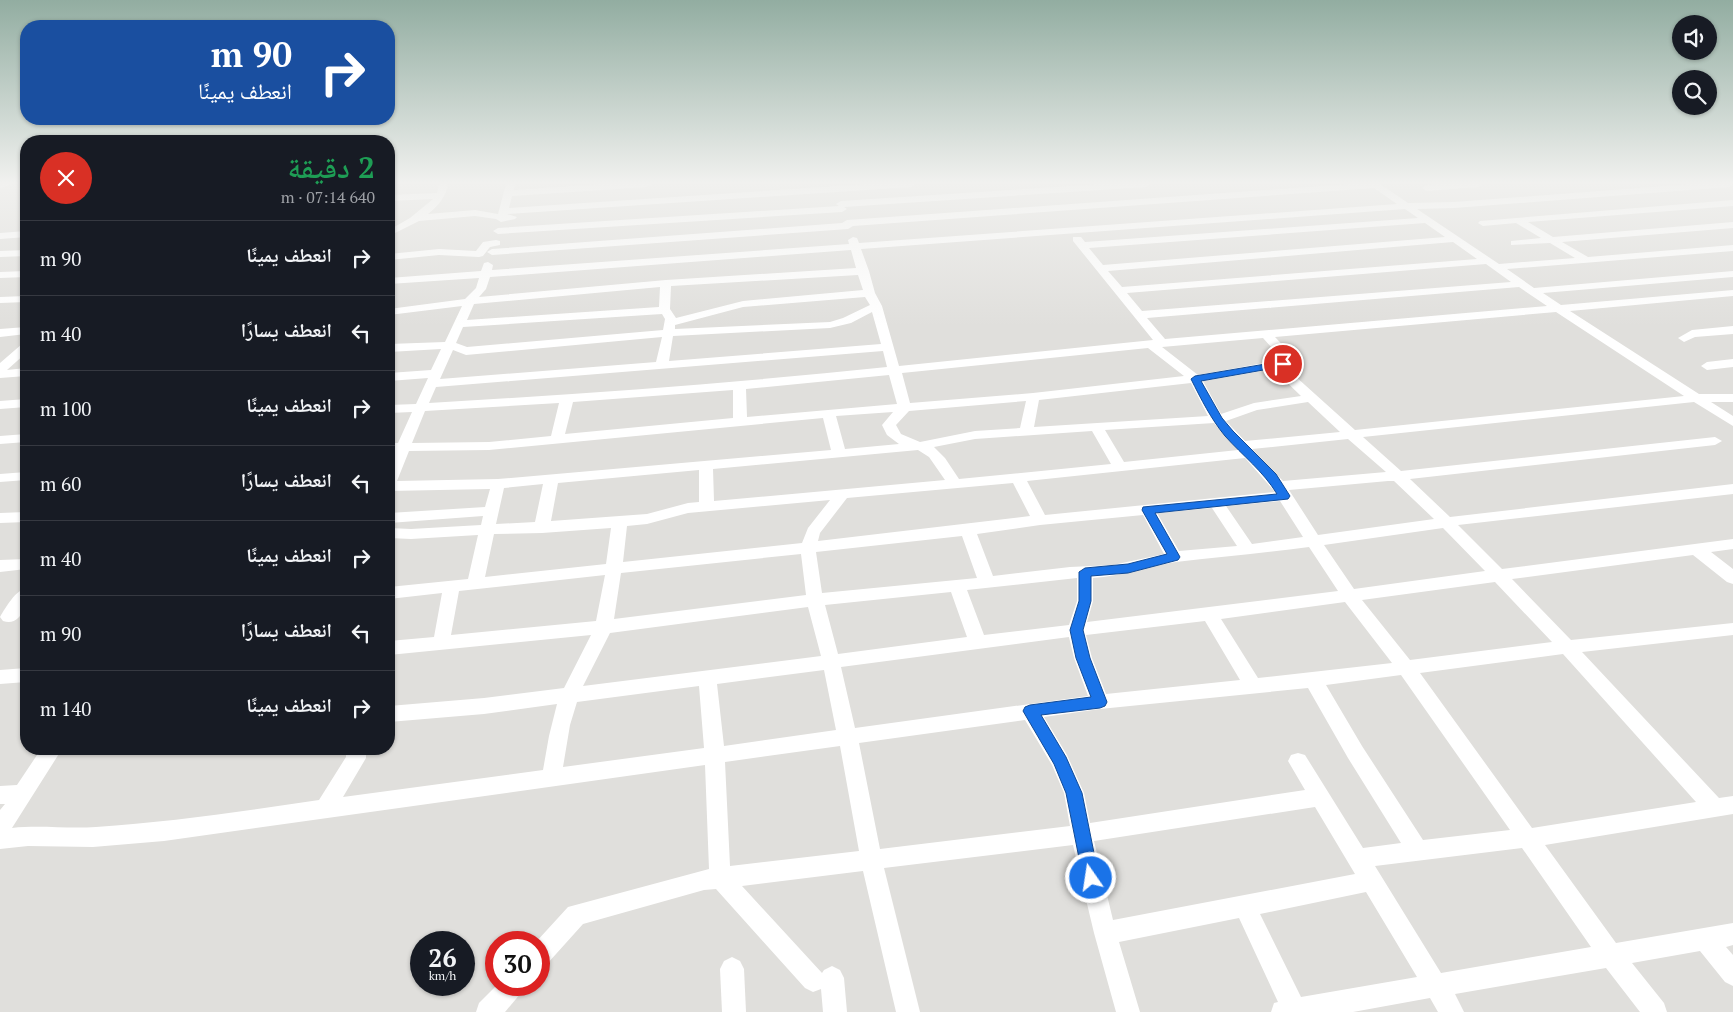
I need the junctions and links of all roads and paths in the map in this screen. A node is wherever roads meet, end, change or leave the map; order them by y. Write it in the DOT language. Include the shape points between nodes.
graph roads {
  1 [pos="498,231"];
  2 [pos="741,231"];
  3 [pos="850,231"];
  4 [pos="1081,231"];
  5 [pos="1266,231"];
  6 [pos="1444,231"];
  7 [pos="1537,231"];
  8 [pos="1655,231"];
  9 [pos="1071,232"];
  10 [pos="20,235"];
  11 [pos="1,237"];
  12 [pos="1455,239"];
  13 [pos="512,240"];
  14 [pos="1552,240"];
  15 [pos="1515,243"];
  16 [pos="1082,244"];
  17 [pos="493,248"];
  18 [pos="856,248"];
  19 [pos="1733,248"];
  20 [pos="20,253"];
  21 [pos="0,254"];
  22 [pos="395,256"];
  23 [pos="1586,260"];
  24 [pos="1492,264"];
  25 [pos="1101,268"];
  26 [pos="864,271"];
  27 [pos="486,273"];
  28 [pos="20,274"];
  29 [pos="1733,274"];
  30 [pos="0,275"];
  31 [pos="395,281"];
  32 [pos="666,282"];
  33 [pos="1522,284"];
  34 [pos="1119,290"];
  35 [pos="1532,291"];
  36 [pos="1733,292"];
  37 [pos="869,293"];
  38 [pos="20,299"];
  39 [pos="0,300"];
  40 [pos="470,300"];
  41 [pos="876,306"];
  42 [pos="1558,308"];
  43 [pos="664,310"];
  44 [pos="395,311"];
  45 [pos="1140,316"];
  46 [pos="459,324"];
  47 [pos="669,328"];
  48 [pos="1733,330"];
  49 [pos="20,332"];
  50 [pos="1265,333"];
  51 [pos="2,334"];
  52 [pos="1684,338"];
  53 [pos="1157,344"];
  54 [pos="450,345"];
  55 [pos="887,347"];
  56 [pos="395,348"];
  57 [pos="20,352"];
  58 [pos="1733,363"];
  59 [pos="662,365"];
  60 [pos="1276,365"];
  61 [pos="1707,366"];
  62 [pos="894,369"];
  63 [pos="0,370"];
  64 [pos="20,372"];
  65 [pos="395,377"];
  66 [pos="433,379"];
  67 [pos="1195,379"];
  68 [pos="739,385"];
  69 [pos="1033,397"];
  70 [pos="1311,398"];
  71 [pos="1695,398"];
  72 [pos="1733,398"];
  73 [pos="567,399"];
  74 [pos="20,404"];
  75 [pos="1,406"];
  76 [pos="421,406"];
  77 [pos="906,407"];
  78 [pos="395,408"];
  79 [pos="828,413"];
  80 [pos="1217,418"];
  81 [pos="740,421"];
  82 [pos="1733,422"];
  83 [pos="1097,428"];
  84 [pos="1026,432"];
  85 [pos="1351,434"];
  86 [pos="20,438"];
  87 [pos="0,440"];
  88 [pos="557,440"];
  89 [pos="1715,441"];
  90 [pos="404,446"];
  91 [pos="920,446"];
  92 [pos="395,447"];
  93 [pos="1245,450"];
  94 [pos="839,453"];
  95 [pos="706,466"];
  96 [pos="1120,467"];
  97 [pos="395,469"];
  98 [pos="20,476"];
  99 [pos="1397,476"];
  100 [pos="0,478"];
  101 [pos="1018,478"];
  102 [pos="551,479"];
  103 [pos="498,484"];
  104 [pos="954,484"];
  105 [pos="395,485"];
  106 [pos="1733,489"];
  107 [pos="1282,491"];
  108 [pos="842,495"];
  109 [pos="1217,504"];
  110 [pos="707,507"];
  111 [pos="1148,510"];
  112 [pos="491,511"];
  113 [pos="20,517"];
  114 [pos="0,518"];
  115 [pos="395,518"];
  116 [pos="1040,520"];
  117 [pos="620,522"];
  118 [pos="1446,522"];
  119 [pos="542,528"];
  120 [pos="487,530"];
  121 [pos="968,530"];
  122 [pos="395,533"];
  123 [pos="1312,541"];
  124 [pos="1733,544"];
  125 [pos="808,548"];
  126 [pos="1696,548"];
  127 [pos="1248,550"];
  128 [pos="1174,557"];
  129 [pos="20,564"];
  130 [pos="0,566"];
  131 [pos="614,568"];
  132 [pos="1085,572"];
  133 [pos="1498,576"];
  134 [pos="1733,578"];
  135 [pos="987,582"];
  136 [pos="475,583"];
  137 [pos="452,585"];
  138 [pos="957,586"];
  139 [pos="395,592"];
  140 [pos="1349,595"];
  141 [pos="815,600"];
  142 [pos="20,601"];
  143 [pos="1210,614"];
  144 [pos="20,617"];
  145 [pos="4,618"];
  146 [pos="603,628"];
  147 [pos="1733,628"];
  148 [pos="1076,630"];
  149 [pos="978,642"];
  150 [pos="440,644"];
  151 [pos="1567,646"];
  152 [pos="395,648"];
  153 [pos="831,662"];
  154 [pos="1406,668"];
  155 [pos="20,675"];
  156 [pos="0,677"];
  157 [pos="706,679"];
  158 [pos="1312,680"];
  159 [pos="1252,684"];
  160 [pos="570,695"];
  161 [pos="1100,702"];
  162 [pos="1030,711"];
  163 [pos="395,713"];
  164 [pos="846,736"];
  165 [pos="48,755"];
  166 [pos="356,755"];
  167 [pos="714,755"];
  168 [pos="1298,761"];
  169 [pos="552,777"];
  170 [pos="23,793"];
  171 [pos="0,795"];
  172 [pos="1320,797"];
  173 [pos="1724,807"];
  174 [pos="325,809"];
  175 [pos="0,828"];
  176 [pos="1081,834"];
  177 [pos="1528,838"];
  178 [pos="0,839"];
  179 [pos="1418,851"];
  180 [pos="1359,858"];
  181 [pos="871,860"];
  182 [pos="720,877"];
  183 [pos="1372,881"];
  184 [pos="1244,905"];
  185 [pos="1104,933"];
  186 [pos="1733,934"];
  187 [pos="1706,940"];
  188 [pos="550,944"];
  189 [pos="1610,954"];
  190 [pos="732,969"];
  191 [pos="1733,974"];
  192 [pos="1436,986"];
  193 [pos="502,996"];
  194 [pos="1292,1011"];
  195 [pos="488,1012"];
  196 [pos="734,1012"];
  197 [pos="834,1012"];
  198 [pos="908,1012"];
  199 [pos="1128,1012"];
  200 [pos="1452,1012"];
  201 [pos="1655,1012"];
  1 -- 17 [label="street"];
  2 -- 17 [label="street"];
  3 -- 18 [label="street"];
  4 -- 9 [label="street"];
  5 -- 16 [label="street"];
  6 -- 12 [label="street"];
  7 -- 14 [label="street"];
  8 -- 14 [label="street"];
  9 -- 16 [label="street"];
  9 -- 18 [label="street"];
  10 -- 11 [label="street"];
  12 -- 24 [label="street"];
  12 -- 25 [label="street"];
  13 -- 17 [label="street"];
  14 -- 15 [label="street"];
  14 -- 23 [label="street"];
  16 -- 25 [label="street"];
  17 -- 22 [label="street" via="487,244 479,254 439,252"];
  17 -- 27 [label="street"];
  18 -- 26 [label="street"];
  18 -- 27 [label="street"];
  19 -- 23 [label="street"];
  20 -- 21 [label="street"];
  23 -- 24 [label="street"];
  24 -- 33 [label="street"];
  24 -- 34 [label="street"];
  25 -- 34 [label="street"];
  26 -- 32 [label="street"];
  26 -- 37 [label="street"];
  27 -- 31 [label="street"];
  27 -- 40 [label="street" via="481,289"];
  28 -- 30 [label="street"];
  29 -- 35 [label="street"];
  32 -- 40 [label="street"];
  32 -- 43 [label="street"];
  33 -- 35 [label="street"];
  33 -- 45 [label="street"];
  34 -- 45 [label="street"];
  35 -- 42 [label="street"];
  36 -- 42 [label="street"];
  37 -- 41 [label="street"];
  37 -- 47 [label="street" via="744,304"];
  38 -- 39 [label="street"];
  40 -- 44 [label="street"];
  40 -- 46 [label="street"];
  41 -- 47 [label="street" via="847,321 830,325"];
  41 -- 55 [label="street"];
  42 -- 50 [label="street"];
  42 -- 71 [label="street"];
  43 -- 46 [label="street"];
  43 -- 47 [label="street" via="671,317"];
  45 -- 53 [label="street"];
  46 -- 54 [label="street"];
  47 -- 54 [label="street" via="466,351"];
  47 -- 59 [label="street"];
  48 -- 52 [label="street" via="1692,334"];
  49 -- 51 [label="street"];
  50 -- 53 [label="street"];
  50 -- 60 [label="street" via="1288,360"];
  53 -- 62 [label="street"];
  53 -- 67 [label="street"];
  54 -- 56 [label="street"];
  54 -- 66 [label="street"];
  55 -- 59 [label="street"];
  55 -- 62 [label="street"];
  57 -- 63 [label="street"];
  58 -- 61 [label="street"];
  59 -- 66 [label="street"];
  60 -- 67 [label="street"];
  60 -- 70 [label="street"];
  62 -- 68 [label="street"];
  62 -- 77 [label="street"];
  63 -- 64 [label="street"];
  65 -- 66 [label="street"];
  66 -- 76 [label="street"];
  67 -- 69 [label="street"];
  67 -- 80 [label="street"];
  68 -- 73 [label="street"];
  68 -- 81 [label="street"];
  69 -- 77 [label="street"];
  69 -- 84 [label="street"];
  70 -- 80 [label="street" via="1254,407"];
  70 -- 85 [label="street"];
  71 -- 72 [label="street"];
  71 -- 82 [label="street"];
  71 -- 85 [label="street"];
  73 -- 76 [label="street"];
  73 -- 88 [label="street"];
  74 -- 75 [label="street"];
  76 -- 78 [label="street"];
  76 -- 90 [label="street"];
  77 -- 79 [label="street"];
  77 -- 91 [label="street" via="889,424 891,431 897,439"];
  79 -- 81 [label="street"];
  79 -- 94 [label="street"];
  80 -- 83 [label="street"];
  80 -- 93 [label="street"];
  81 -- 88 [label="street"];
  83 -- 84 [label="street"];
  83 -- 96 [label="street"];
  84 -- 91 [label="street" via="964,436"];
  85 -- 93 [label="street"];
  85 -- 99 [label="street"];
  86 -- 87 [label="street"];
  88 -- 90 [label="street" via="452,448"];
  89 -- 99 [label="street"];
  90 -- 92 [label="street"];
  90 -- 97 [label="street"];
  91 -- 94 [label="street"];
  91 -- 104 [label="street" via="935,455"];
  93 -- 96 [label="street"];
  93 -- 107 [label="street" via="1262,465"];
  94 -- 95 [label="street"];
  95 -- 102 [label="street"];
  95 -- 110 [label="street"];
  96 -- 101 [label="street"];
  98 -- 100 [label="street"];
  99 -- 107 [label="street"];
  99 -- 118 [label="street"];
  101 -- 104 [label="street"];
  101 -- 116 [label="street"];
  102 -- 103 [label="street"];
  102 -- 119 [label="street"];
  103 -- 105 [label="street"];
  103 -- 112 [label="street"];
  104 -- 108 [label="street"];
  106 -- 118 [label="street"];
  107 -- 109 [label="street"];
  107 -- 123 [label="street"];
  108 -- 110 [label="street"];
  108 -- 125 [label="street" via="813,532"];
  109 -- 111 [label="street"];
  109 -- 127 [label="street"];
  110 -- 117 [label="street"];
  111 -- 116 [label="street"];
  111 -- 128 [label="street"];
  112 -- 115 [label="street"];
  112 -- 120 [label="street"];
  113 -- 114 [label="street"];
  116 -- 121 [label="street"];
  117 -- 119 [label="street"];
  117 -- 131 [label="street"];
  118 -- 123 [label="street"];
  118 -- 133 [label="street"];
  119 -- 120 [label="street"];
  120 -- 122 [label="street"];
  120 -- 136 [label="street"];
  121 -- 125 [label="street"];
  121 -- 135 [label="street"];
  123 -- 127 [label="street"];
  123 -- 140 [label="street"];
  124 -- 126 [label="street"];
  125 -- 131 [label="street"];
  125 -- 141 [label="street"];
  126 -- 133 [label="street"];
  126 -- 134 [label="street"];
  127 -- 128 [label="street"];
  128 -- 132 [label="street" via="1128,569"];
  129 -- 130 [label="street"];
  131 -- 136 [label="street"];
  131 -- 146 [label="street"];
  132 -- 135 [label="street"];
  132 -- 148 [label="street" via="1085,601"];
  133 -- 140 [label="street"];
  133 -- 151 [label="street"];
  135 -- 138 [label="street"];
  136 -- 137 [label="street"];
  137 -- 139 [label="street"];
  137 -- 150 [label="street"];
  138 -- 141 [label="street"];
  138 -- 149 [label="street"];
  140 -- 143 [label="street"];
  140 -- 154 [label="street"];
  141 -- 146 [label="street"];
  141 -- 153 [label="street"];
  142 -- 145 [label="street"];
  143 -- 148 [label="street"];
  143 -- 159 [label="street"];
  144 -- 145 [label="street"];
  146 -- 150 [label="street"];
  146 -- 160 [label="street"];
  147 -- 151 [label="street"];
  148 -- 149 [label="street"];
  148 -- 161 [label="street"];
  149 -- 153 [label="street"];
  150 -- 152 [label="street"];
  151 -- 154 [label="street"];
  151 -- 173 [label="street"];
  153 -- 157 [label="street"];
  153 -- 164 [label="street"];
  154 -- 158 [label="street"];
  154 -- 177 [label="street"];
  155 -- 156 [label="street"];
  157 -- 160 [label="street"];
  157 -- 167 [label="street"];
  158 -- 159 [label="street"];
  158 -- 179 [label="street"];
  159 -- 161 [label="street"];
  160 -- 163 [label="street"];
  160 -- 169 [label="street" via="559,729"];
  161 -- 162 [label="street"];
  162 -- 164 [label="street"];
  162 -- 176 [label="street" via="1060,761 1074,793"];
  164 -- 167 [label="street"];
  164 -- 181 [label="street"];
  165 -- 170 [label="street"];
  166 -- 174 [label="street"];
  167 -- 169 [label="street"];
  167 -- 182 [label="street"];
  168 -- 172 [label="street"];
  169 -- 174 [label="street"];
  170 -- 171 [label="street"];
  170 -- 175 [label="street"];
  172 -- 176 [label="street"];
  172 -- 180 [label="street"];
  173 -- 177 [label="street"];
  174 -- 178 [label="street" via="155,832"];
  176 -- 181 [label="street"];
  176 -- 185 [label="street"];
  177 -- 179 [label="street"];
  177 -- 189 [label="street"];
  179 -- 180 [label="street"];
  180 -- 183 [label="street"];
  181 -- 182 [label="street"];
  181 -- 198 [label="street"];
  182 -- 188 [label="street" via="576,915"];
  182 -- 197 [label="street" via="823,979"];
  183 -- 184 [label="street"];
  183 -- 192 [label="street"];
  184 -- 185 [label="street"];
  184 -- 194 [label="street"];
  185 -- 199 [label="street"];
  186 -- 187 [label="street"];
  187 -- 189 [label="street"];
  187 -- 191 [label="street"];
  189 -- 192 [label="street"];
  189 -- 201 [label="street"];
  190 -- 196 [label="street"];
  192 -- 194 [label="street"];
  192 -- 200 [label="street"];
  193 -- 195 [label="street"];
}
